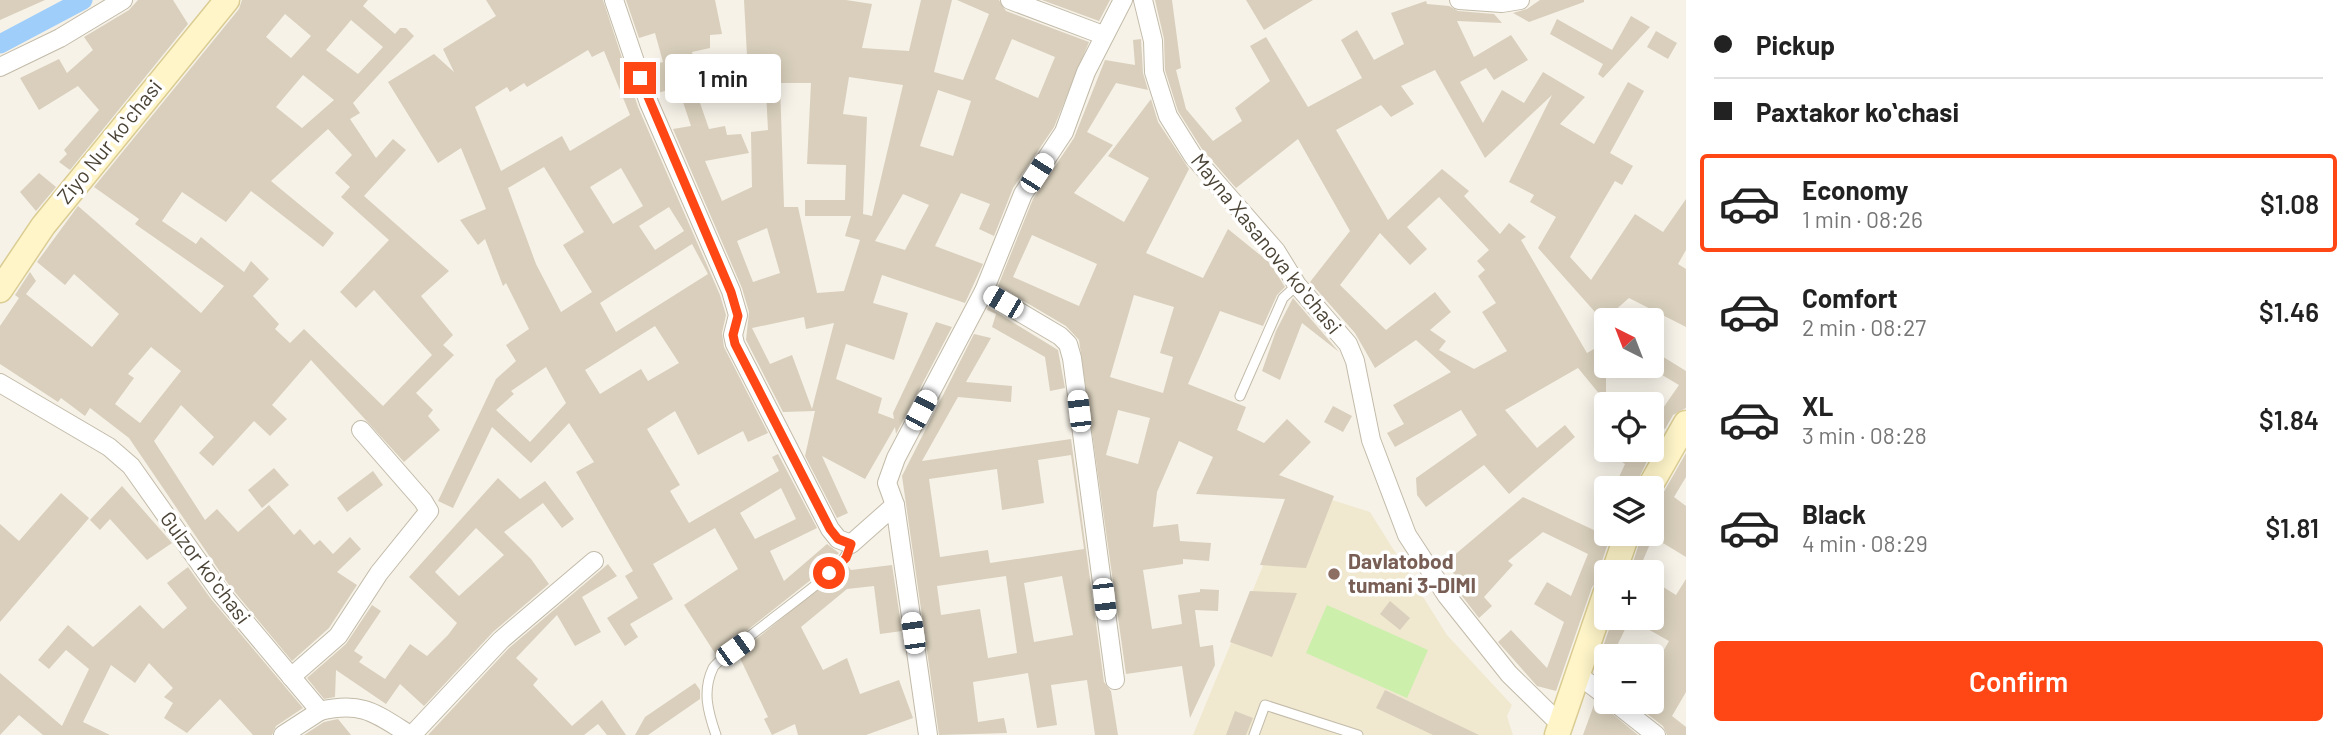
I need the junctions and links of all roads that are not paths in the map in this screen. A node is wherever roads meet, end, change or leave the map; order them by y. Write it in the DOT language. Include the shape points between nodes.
graph roads {
  1 [pos="123,0"];
  2 [pos="227,0"];
  3 [pos="614,0"];
  4 [pos="1010,0"];
  5 [pos="1123,0"];
  6 [pos="1143,0"];
  7 [pos="1459,0"];
  8 [pos="1520,0"];
  9 [pos="1103,35"];
  10 [pos="0,67"];
  11 [pos="1297,285"];
  12 [pos="0,290"];
  13 [pos="984,291"];
  14 [pos="0,383"];
  15 [pos="1240,396"];
  16 [pos="1686,423"];
  17 [pos="360,430"];
  18 [pos="1656,476"];
  19 [pos="895,505"];
  20 [pos="851,544"];
  21 [pos="594,561"];
  22 [pos="1594,626"];
  23 [pos="1577,674"];
  24 [pos="291,677"];
  25 [pos="1115,680"];
  26 [pos="1594,687"];
  27 [pos="320,711"];
  28 [pos="1629,714"];
  29 [pos="1559,730"];
  30 [pos="284,735"];
  31 [pos="411,735"];
  32 [pos="716,735"];
  33 [pos="928,735"];
  34 [pos="1254,735"];
  35 [pos="1358,735"];
  36 [pos="1656,735"];
  1 -- 10 [label="street"];
  2 -- 12 [label="street, Ziyo Nur koʻchasi" via="43,226"];
  3 -- 20 [label="street" via="649,103 731,292 738,316 735,344 830,529"];
  4 -- 9 [label="street"];
  5 -- 9 [label="street"];
  6 -- 11 [label="street, Mayna Xasanova koʻchasi" via="1153,41 1154,72 1168,116 1193,156 1276,251"];
  7 -- 8 [label="street"];
  9 -- 13 [label="street" via="1064,132 1023,194"];
  11 -- 15 [label="lane" via="1283,298"];
  11 -- 29 [label="street, Mayna Xasanova koʻchasi" via="1348,344 1371,440 1408,536 1447,596"];
  13 -- 19 [label="street" via="896,458 887,483"];
  13 -- 25 [label="street" via="1068,344"];
  14 -- 24 [label="street, Gulzor koʻchasi" via="109,447 131,466 220,592"];
  16 -- 18 [label="street"];
  17 -- 24 [label="street" via="429,511 391,556 338,636"];
  19 -- 20 [label="street"];
  19 -- 33 [label="street"];
  20 -- 32 [label="lane" via="846,558 714,664 706,687"];
  21 -- 31 [label="street" via="501,640"];
  22 -- 23 [label="street"];
  23 -- 26 [label="street"];
  23 -- 29 [label="street"];
  24 -- 27 [label="street, Gulzor koʻchasi"];
  27 -- 30 [label="street"];
  27 -- 31 [label="street" via="359,707"];
  28 -- 36 [label="street"];
  34 -- 35 [label="lane" via="1265,705"];
}
